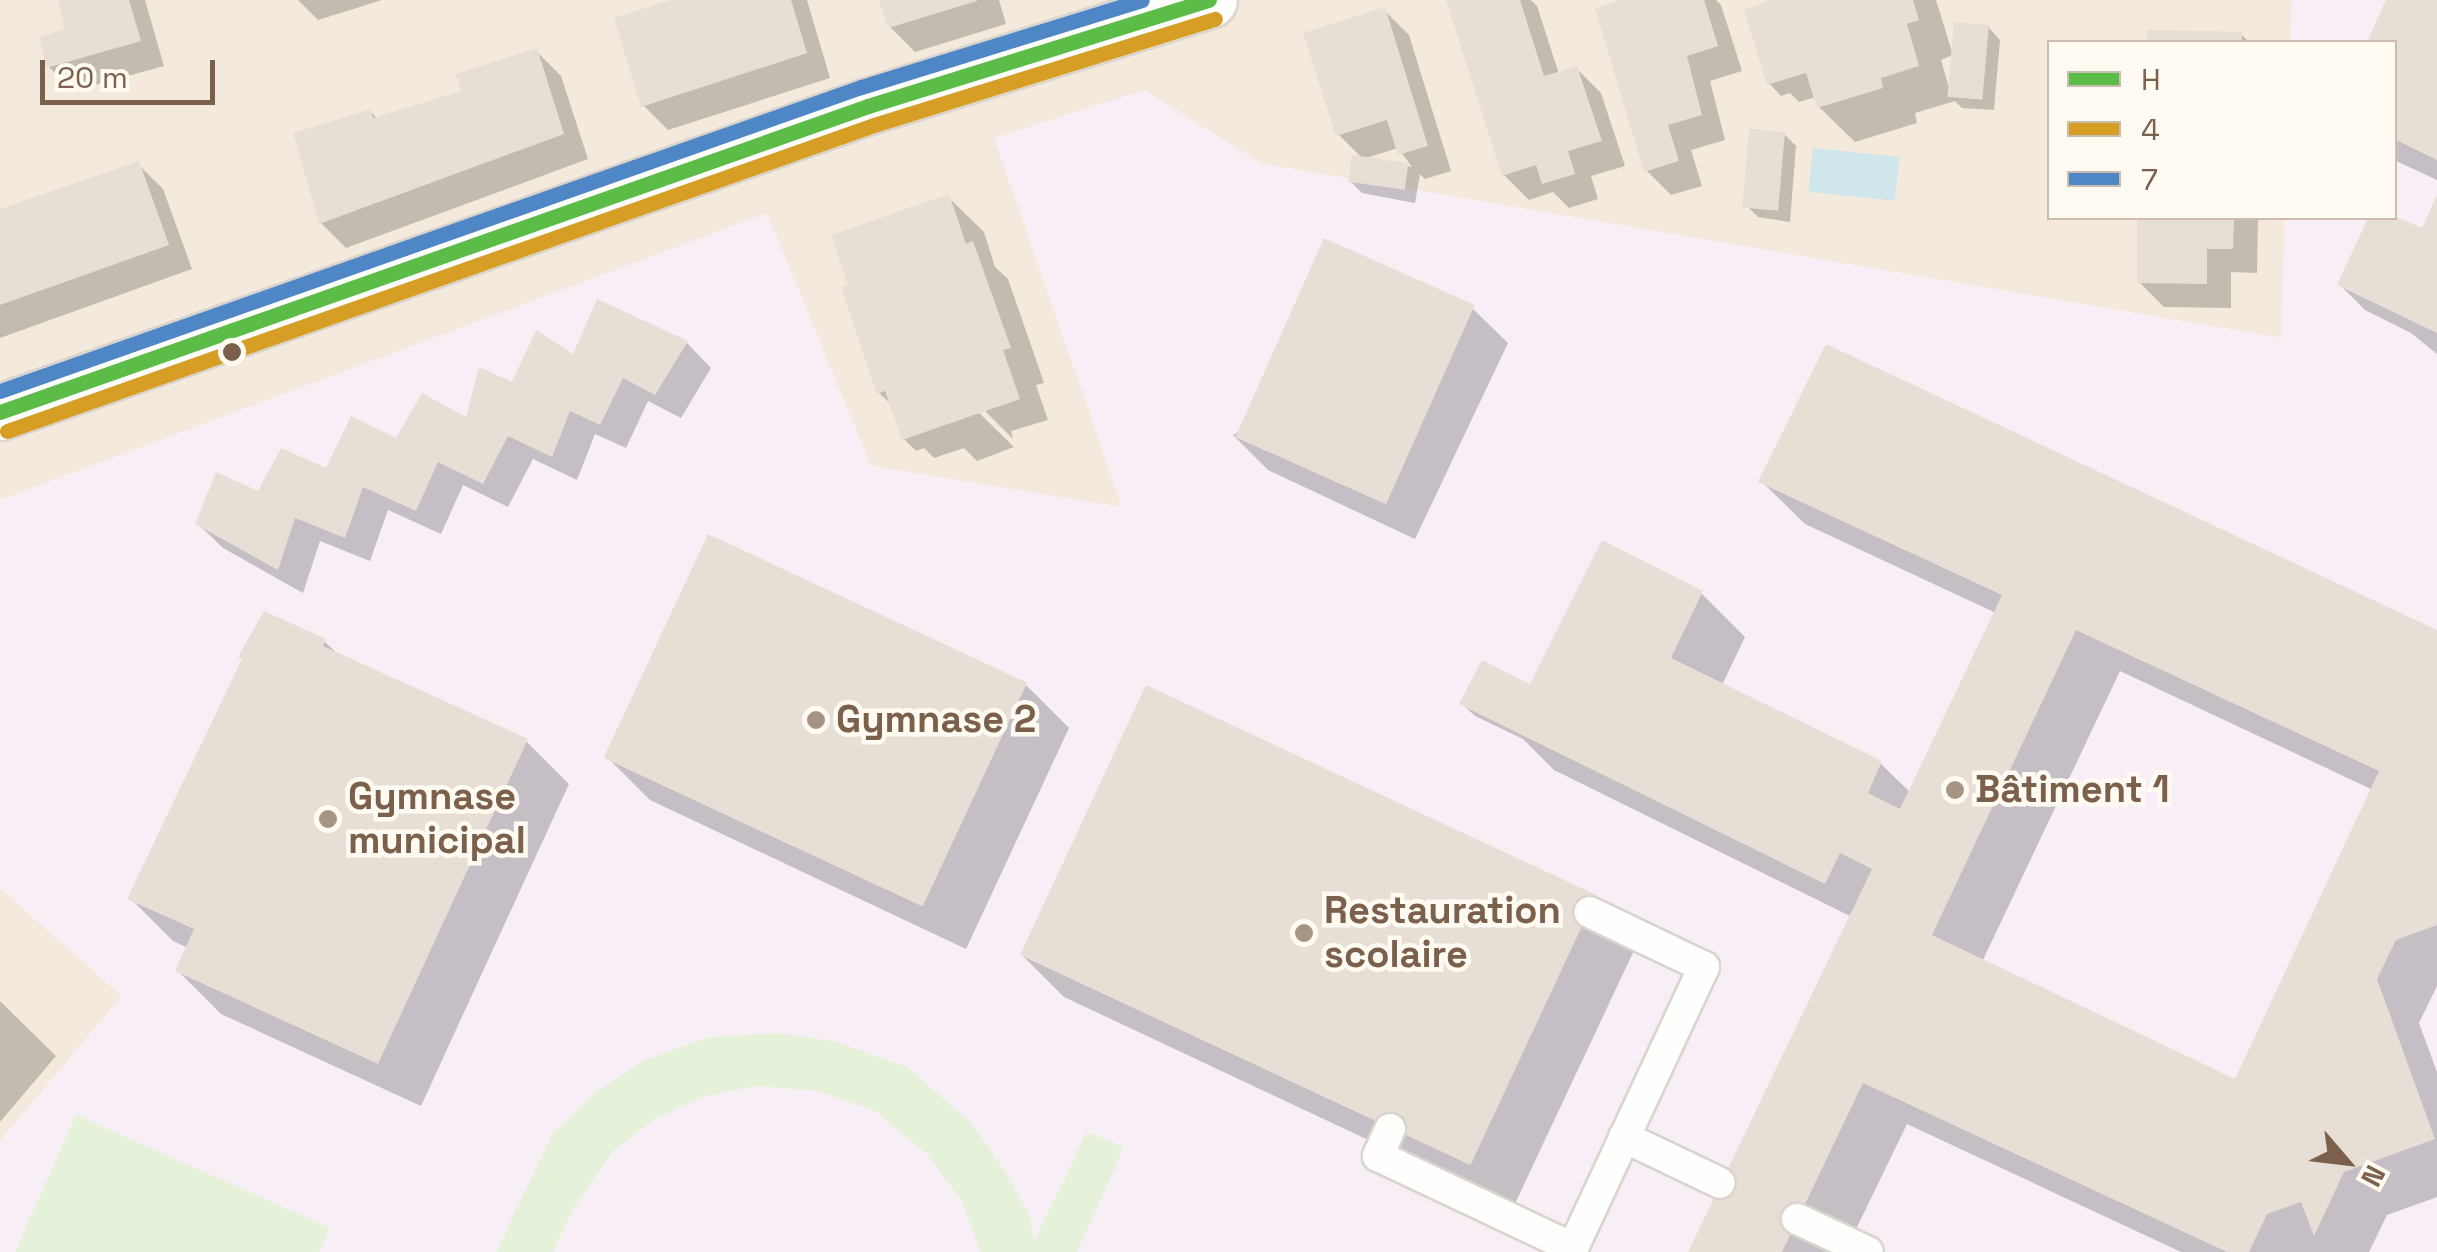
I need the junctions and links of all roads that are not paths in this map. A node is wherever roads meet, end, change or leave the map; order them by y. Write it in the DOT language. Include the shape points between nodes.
graph roads {
  1 [pos="1209,0"];
  2 [pos="0,412"];
  3 [pos="1590,912"];
  4 [pos="1390,1129"];
  5 [pos="1624,1136"];
  6 [pos="1720,1183"];
  7 [pos="1798,1219"];
  8 [pos="1572,1250"];
  9 [pos="1868,1252"];
  1 -- 2 [label="street" via="868,106"];
  3 -- 5 [label="lane" via="1704,966"];
  4 -- 8 [label="lane" via="1378,1156"];
  5 -- 6 [label="lane"];
  5 -- 8 [label="lane"];
  7 -- 9 [label="lane"];
}
